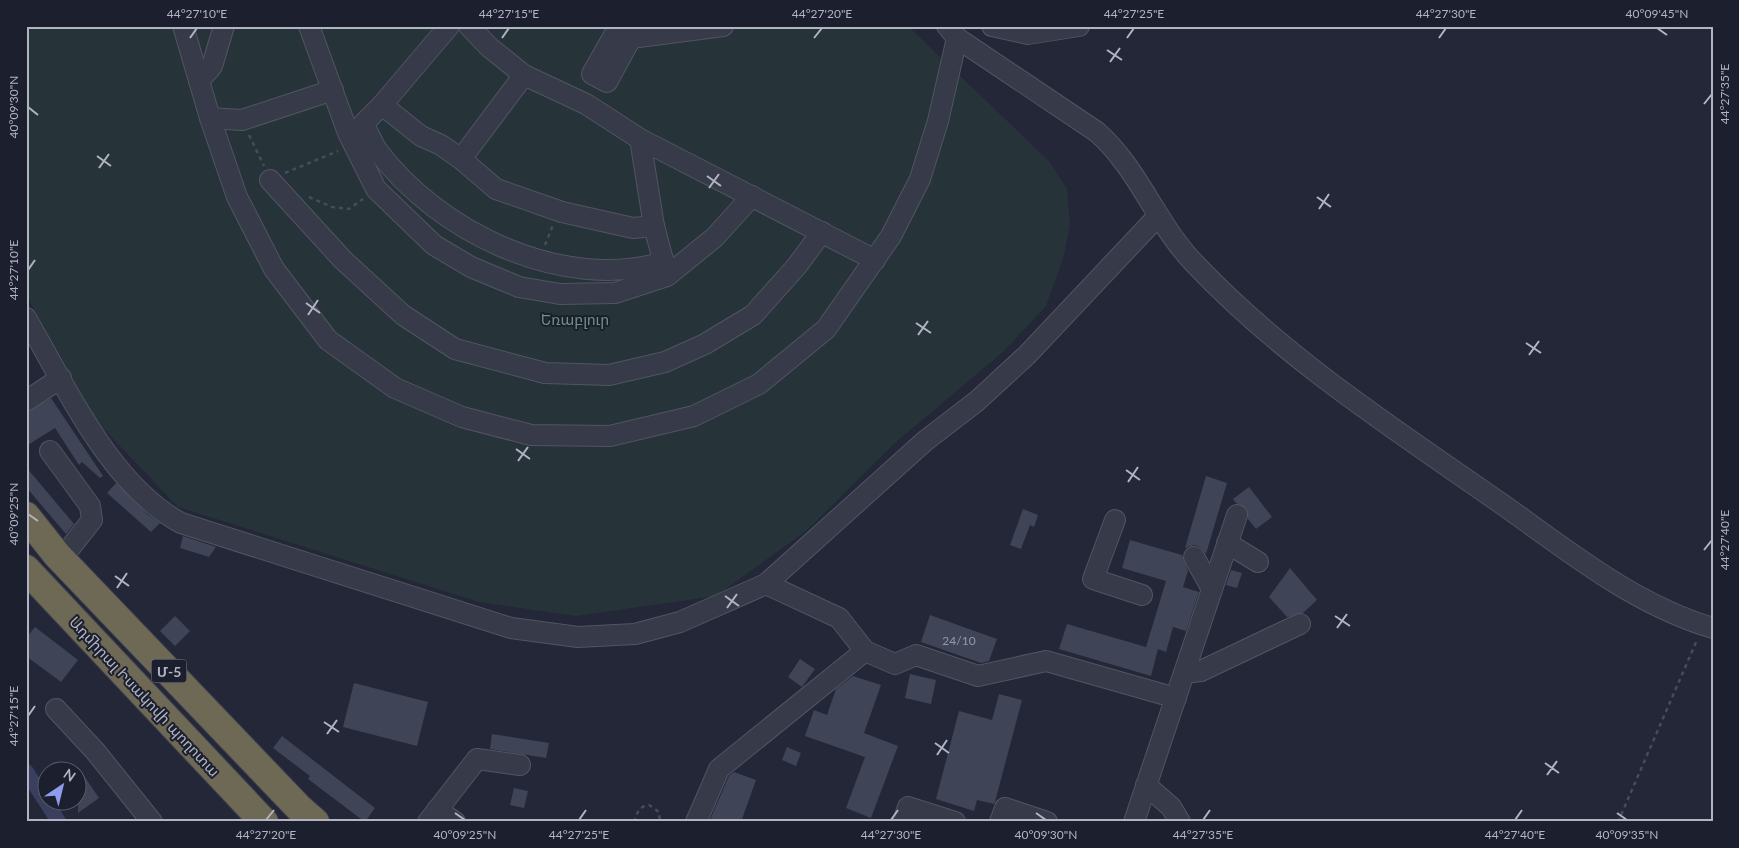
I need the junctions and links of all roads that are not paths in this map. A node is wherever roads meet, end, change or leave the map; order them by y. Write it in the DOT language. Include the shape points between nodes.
graph roads {
  1 [pos="183,26"];
  2 [pos="224,26"];
  3 [pos="309,26"];
  4 [pos="449,26"];
  5 [pos="469,26"];
  6 [pos="723,26"];
  7 [pos="992,26"];
  8 [pos="1079,26"];
  9 [pos="621,31"];
  10 [pos="952,32"];
  11 [pos="524,74"];
  12 [pos="199,81"];
  13 [pos="333,90"];
  14 [pos="586,104"];
  15 [pos="382,105"];
  16 [pos="210,118"];
  17 [pos="640,138"];
  18 [pos="461,159"];
  19 [pos="270,180"];
  20 [pos="752,196"];
  21 [pos="1158,216"];
  22 [pos="654,226"];
  23 [pos="822,232"];
  24 [pos="876,260"];
  25 [pos="666,269"];
  26 [pos="26,318"];
  27 [pos="61,378"];
  28 [pos="26,401"];
  29 [pos="50,452"];
  30 [pos="1237,515"];
  31 [pos="26,516"];
  32 [pos="1115,520"];
  33 [pos="1227,543"];
  34 [pos="57,555"];
  35 [pos="1194,557"];
  36 [pos="1258,562"];
  37 [pos="26,569"];
  38 [pos="766,584"];
  39 [pos="1212,589"];
  40 [pos="1142,595"];
  41 [pos="1300,624"];
  42 [pos="1708,626"];
  43 [pos="865,651"];
  44 [pos="1184,672"];
  45 [pos="1176,698"];
  46 [pos="56,709"];
  47 [pos="520,765"];
  48 [pos="1146,785"];
  49 [pos="433,816"];
  50 [pos="152,822"];
  51 [pos="264,822"];
  52 [pos="315,822"];
  53 [pos="455,822"];
  54 [pos="696,822"];
  55 [pos="903,822"];
  56 [pos="955,822"];
  57 [pos="1000,822"];
  58 [pos="1048,822"];
  59 [pos="1134,822"];
  60 [pos="1180,822"];
  1 -- 12 [label="street"];
  2 -- 12 [label="street" via="212,66"];
  3 -- 13 [label="street"];
  4 -- 15 [label="street"];
  5 -- 11 [label="street" via="488,47"];
  6 -- 9 [label="street"];
  7 -- 8 [label="street" via="1028,34"];
  9 -- 14 [label="street" via="607,82 600,78"];
  10 -- 21 [label="street" via="1104,138 1123,158"];
  10 -- 24 [label="street" via="938,121 920,178"];
  11 -- 14 [label="street"];
  11 -- 18 [label="street"];
  12 -- 16 [label="street"];
  13 -- 16 [label="street" via="242,120"];
  13 -- 25 [label="street" via="376,188 434,245 471,267 519,287 560,294 615,293"];
  14 -- 17 [label="street"];
  15 -- 18 [label="street" via="421,136"];
  15 -- 25 [label="street" via="363,124 377,150 437,208 470,230 505,249 578,270"];
  16 -- 24 [label="street" via="237,197 274,269 328,340 395,388 462,417 532,435 610,436 694,416 759,384 826,329"];
  17 -- 20 [label="street"];
  17 -- 22 [label="street"];
  18 -- 22 [label="street" via="496,189 560,211 633,228"];
  19 -- 23 [label="street" via="343,260 403,316 455,349 545,373 609,376 665,362 705,344 753,315"];
  20 -- 23 [label="street"];
  20 -- 25 [label="street" via="715,237"];
  21 -- 38 [label="street" via="1027,355 977,401 925,441"];
  21 -- 42 [label="street" via="1192,262 1234,304 1298,359 1631,594"];
  22 -- 25 [label="street"];
  23 -- 24 [label="street"];
  26 -- 27 [label="street"];
  27 -- 28 [label="street"];
  27 -- 38 [label="street" via="86,424 115,464 166,515 181,523 511,628 578,637 635,634 680,622"];
  29 -- 34 [label="street" via="90,506 92,520 70,548"];
  30 -- 33 [label="street"];
  31 -- 34 [label="highway, Մ-5"];
  32 -- 40 [label="street" via="1093,579"];
  33 -- 36 [label="street"];
  33 -- 39 [label="street"];
  34 -- 52 [label="highway, Մ-5"];
  35 -- 39 [label="street"];
  37 -- 51 [label="highway, Ադմիրալ Իսակովի պողոտա / Մ-5"];
  38 -- 43 [label="street" via="839,618"];
  39 -- 44 [label="street"];
  41 -- 44 [label="street" via="1201,671"];
  43 -- 45 [label="street" via="895,664 916,655 978,676 1046,661"];
  43 -- 54 [label="street" via="719,769"];
  44 -- 45 [label="street"];
  45 -- 48 [label="street"];
  46 -- 50 [label="street" via="95,751"];
  47 -- 49 [label="street" via="477,759"];
  48 -- 59 [label="street"];
  48 -- 60 [label="street" via="1172,807"];
  49 -- 53 [label="street"];
  55 -- 56 [label="street" via="908,806"];
  57 -- 58 [label="street" via="1004,808"];
}
